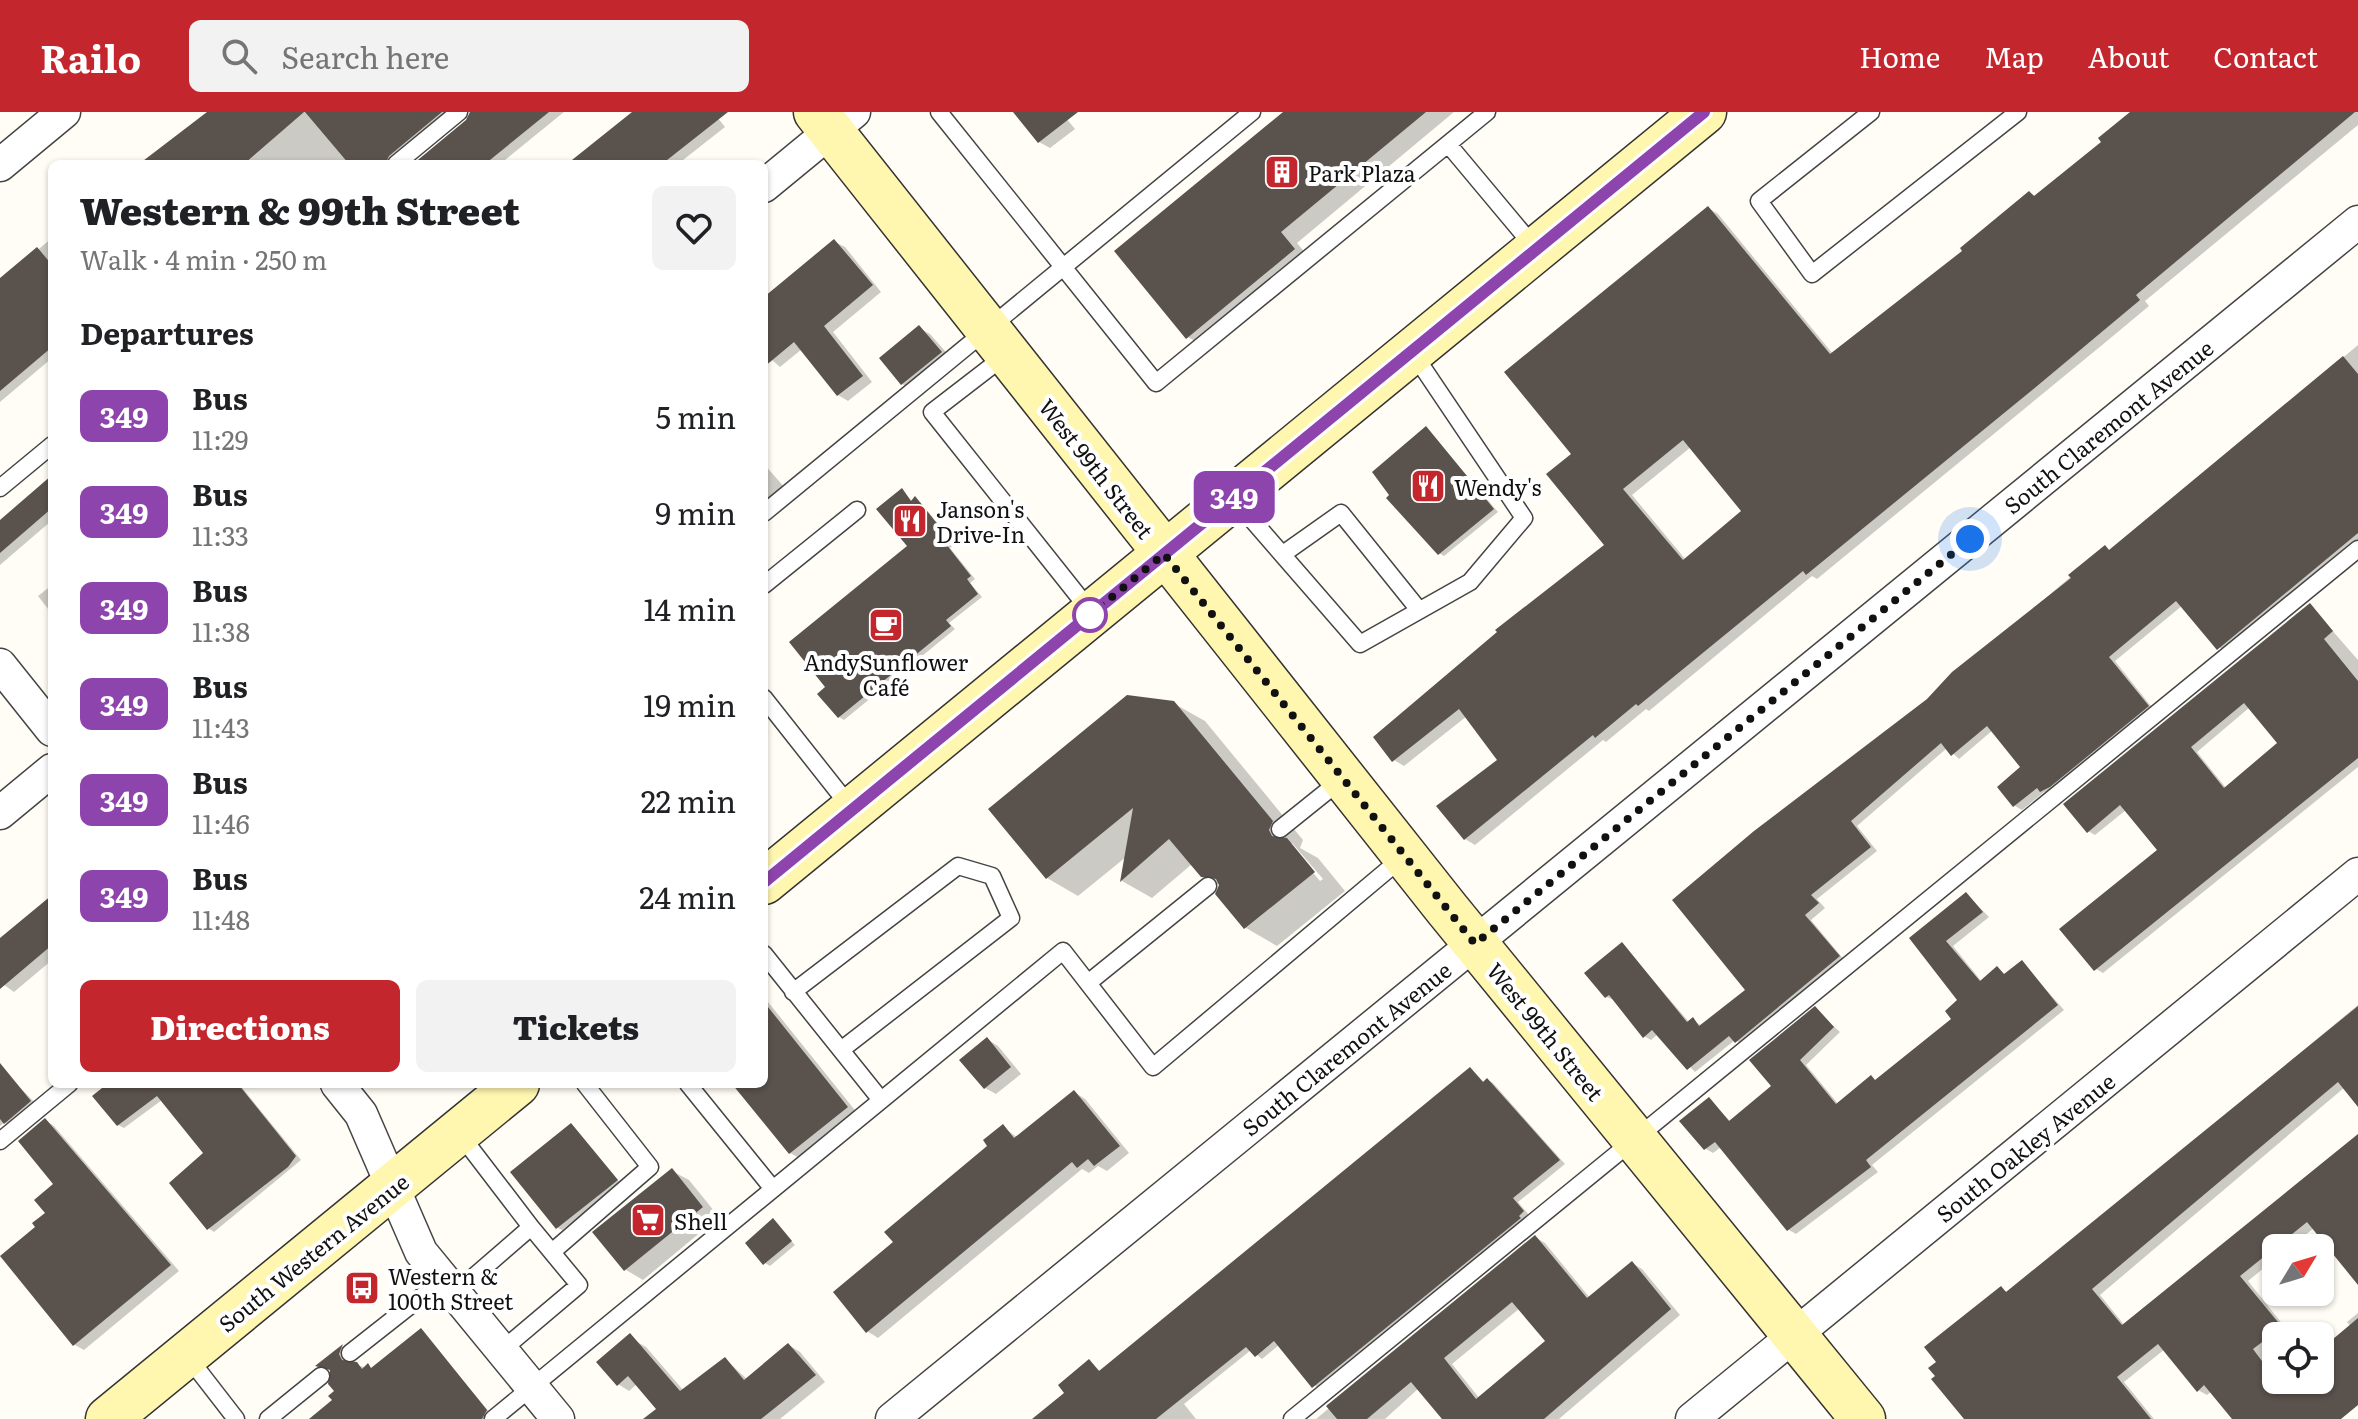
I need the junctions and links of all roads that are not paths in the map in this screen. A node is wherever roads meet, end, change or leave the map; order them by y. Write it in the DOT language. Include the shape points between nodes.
graph roads {
  1 [pos="64,112"];
  2 [pos="459,112"];
  3 [pos="939,112"];
  4 [pos="1252,112"];
  5 [pos="1487,112"];
  6 [pos="1704,112"];
  7 [pos="1871,112"];
  8 [pos="2018,112"];
  9 [pos="834,118"];
  10 [pos="1448,144"];
  11 [pos="401,160"];
  12 [pos="0,165"];
  13 [pos="768,182"];
  14 [pos="2358,222"];
  15 [pos="1536,249"];
  16 [pos="1062,268"];
  17 [pos="997,341"];
  18 [pos="1411,352"];
  19 [pos="48,448"];
  20 [pos="0,488"];
  21 [pos="1233,498"];
  22 [pos="768,510"];
  23 [pos="857,510"];
  24 [pos="2358,549"];
  25 [pos="1164,554"];
  26 [pos="1283,554"];
  27 [pos="768,582"];
  28 [pos="1419,610"];
  29 [pos="1092,613"];
  30 [pos="0,665"];
  31 [pos="768,703"];
  32 [pos="48,725"];
  33 [pos="48,773"];
  34 [pos="1343,778"];
  35 [pos="852,810"];
  36 [pos="0,813"];
  37 [pos="1280,829"];
  38 [pos="1405,856"];
  39 [pos="2358,874"];
  40 [pos="768,879"];
  41 [pos="1208,886"];
  42 [pos="1475,944"];
  43 [pos="768,959"];
  44 [pos="1088,983"];
  45 [pos="793,992"];
  46 [pos="841,1050"];
  47 [pos="64,1088"];
  48 [pos="340,1088"];
  49 [pos="512,1088"];
  50 [pos="588,1088"];
  51 [pos="691,1088"];
  52 [pos="881,1100"];
  53 [pos="459,1132"];
  54 [pos="1635,1139"];
  55 [pos="0,1141"];
  56 [pos="392,1187"];
  57 [pos="773,1189"];
  58 [pos="531,1227"];
  59 [pos="552,1252"];
  60 [pos="449,1286"];
  61 [pos="1795,1335"];
  62 [pos="502,1350"];
  63 [pos="350,1353"];
  64 [pos="187,1355"];
  65 [pos="321,1376"];
  66 [pos="532,1387"];
  67 [pos="108,1419"];
  68 [pos="236,1419"];
  69 [pos="268,1419"];
  70 [pos="493,1419"];
  71 [pos="558,1419"];
  72 [pos="892,1419"];
  73 [pos="1292,1419"];
  74 [pos="1692,1419"];
  75 [pos="1863,1419"];
  1 -- 12 [label="street"];
  2 -- 11 [label="lane"];
  3 -- 16 [label="lane"];
  4 -- 16 [label="lane"];
  5 -- 10 [label="lane"];
  6 -- 15 [label="main road"];
  7 -- 8 [label="lane" via="1759,201 1812,274"];
  9 -- 13 [label="street"];
  9 -- 17 [label="main road, West 99th Street"];
  10 -- 15 [label="lane"];
  10 -- 16 [label="lane" via="1156,383"];
  14 -- 42 [label="street, South Claremont Avenue"];
  15 -- 18 [label="main road"];
  16 -- 17 [label="lane"];
  17 -- 22 [label="lane"];
  17 -- 25 [label="main road, West 99th Street"];
  17 -- 29 [label="lane" via="932,412"];
  18 -- 21 [label="main road"];
  18 -- 28 [label="lane" via="1524,518 1470,582"];
  19 -- 20 [label="lane"];
  21 -- 25 [label="main road"];
  21 -- 26 [label="lane"];
  23 -- 27 [label="lane"];
  24 -- 54 [label="lane"];
  25 -- 29 [label="main road"];
  25 -- 34 [label="main road, West 99th Street"];
  26 -- 28 [label="lane" via="1360,644"];
  26 -- 28 [label="lane" via="1341,513"];
  29 -- 35 [label="main road"];
  30 -- 32 [label="street"];
  31 -- 35 [label="lane"];
  33 -- 36 [label="street"];
  34 -- 37 [label="lane"];
  34 -- 38 [label="main road, West 99th Street"];
  35 -- 40 [label="main road"];
  38 -- 42 [label="main road, West 99th Street"];
  38 -- 44 [label="lane" via="1153,1067"];
  39 -- 61 [label="street, South Oakley Avenue"];
  41 -- 44 [label="lane"];
  42 -- 54 [label="main road, West 99th Street"];
  42 -- 72 [label="street, South Claremont Avenue"];
  43 -- 45 [label="lane"];
  44 -- 52 [label="lane" via="1063,951"];
  45 -- 46 [label="lane"];
  45 -- 46 [label="lane" via="958,866 992,876 1011,918"];
  46 -- 52 [label="lane"];
  47 -- 55 [label="lane"];
  48 -- 56 [label="street" via="361,1114"];
  49 -- 53 [label="main road, South Western Avenue"];
  50 -- 59 [label="lane" via="650,1167"];
  51 -- 57 [label="lane"];
  52 -- 57 [label="lane"];
  53 -- 56 [label="main road, South Western Avenue"];
  53 -- 58 [label="lane"];
  54 -- 61 [label="main road, West 99th Street"];
  54 -- 73 [label="lane"];
  56 -- 60 [label="street" via="421,1252"];
  56 -- 64 [label="main road, South Western Avenue"];
  57 -- 66 [label="lane"];
  58 -- 59 [label="lane"];
  58 -- 60 [label="lane"];
  59 -- 62 [label="lane" via="579,1285"];
  60 -- 62 [label="street"];
  60 -- 63 [label="lane"];
  61 -- 74 [label="street, South Oakley Avenue"];
  61 -- 75 [label="main road, West 99th Street"];
  62 -- 66 [label="street"];
  64 -- 67 [label="main road, South Western Avenue"];
  64 -- 68 [label="lane"];
  65 -- 69 [label="lane"];
  66 -- 70 [label="lane"];
  66 -- 71 [label="street"];
}
